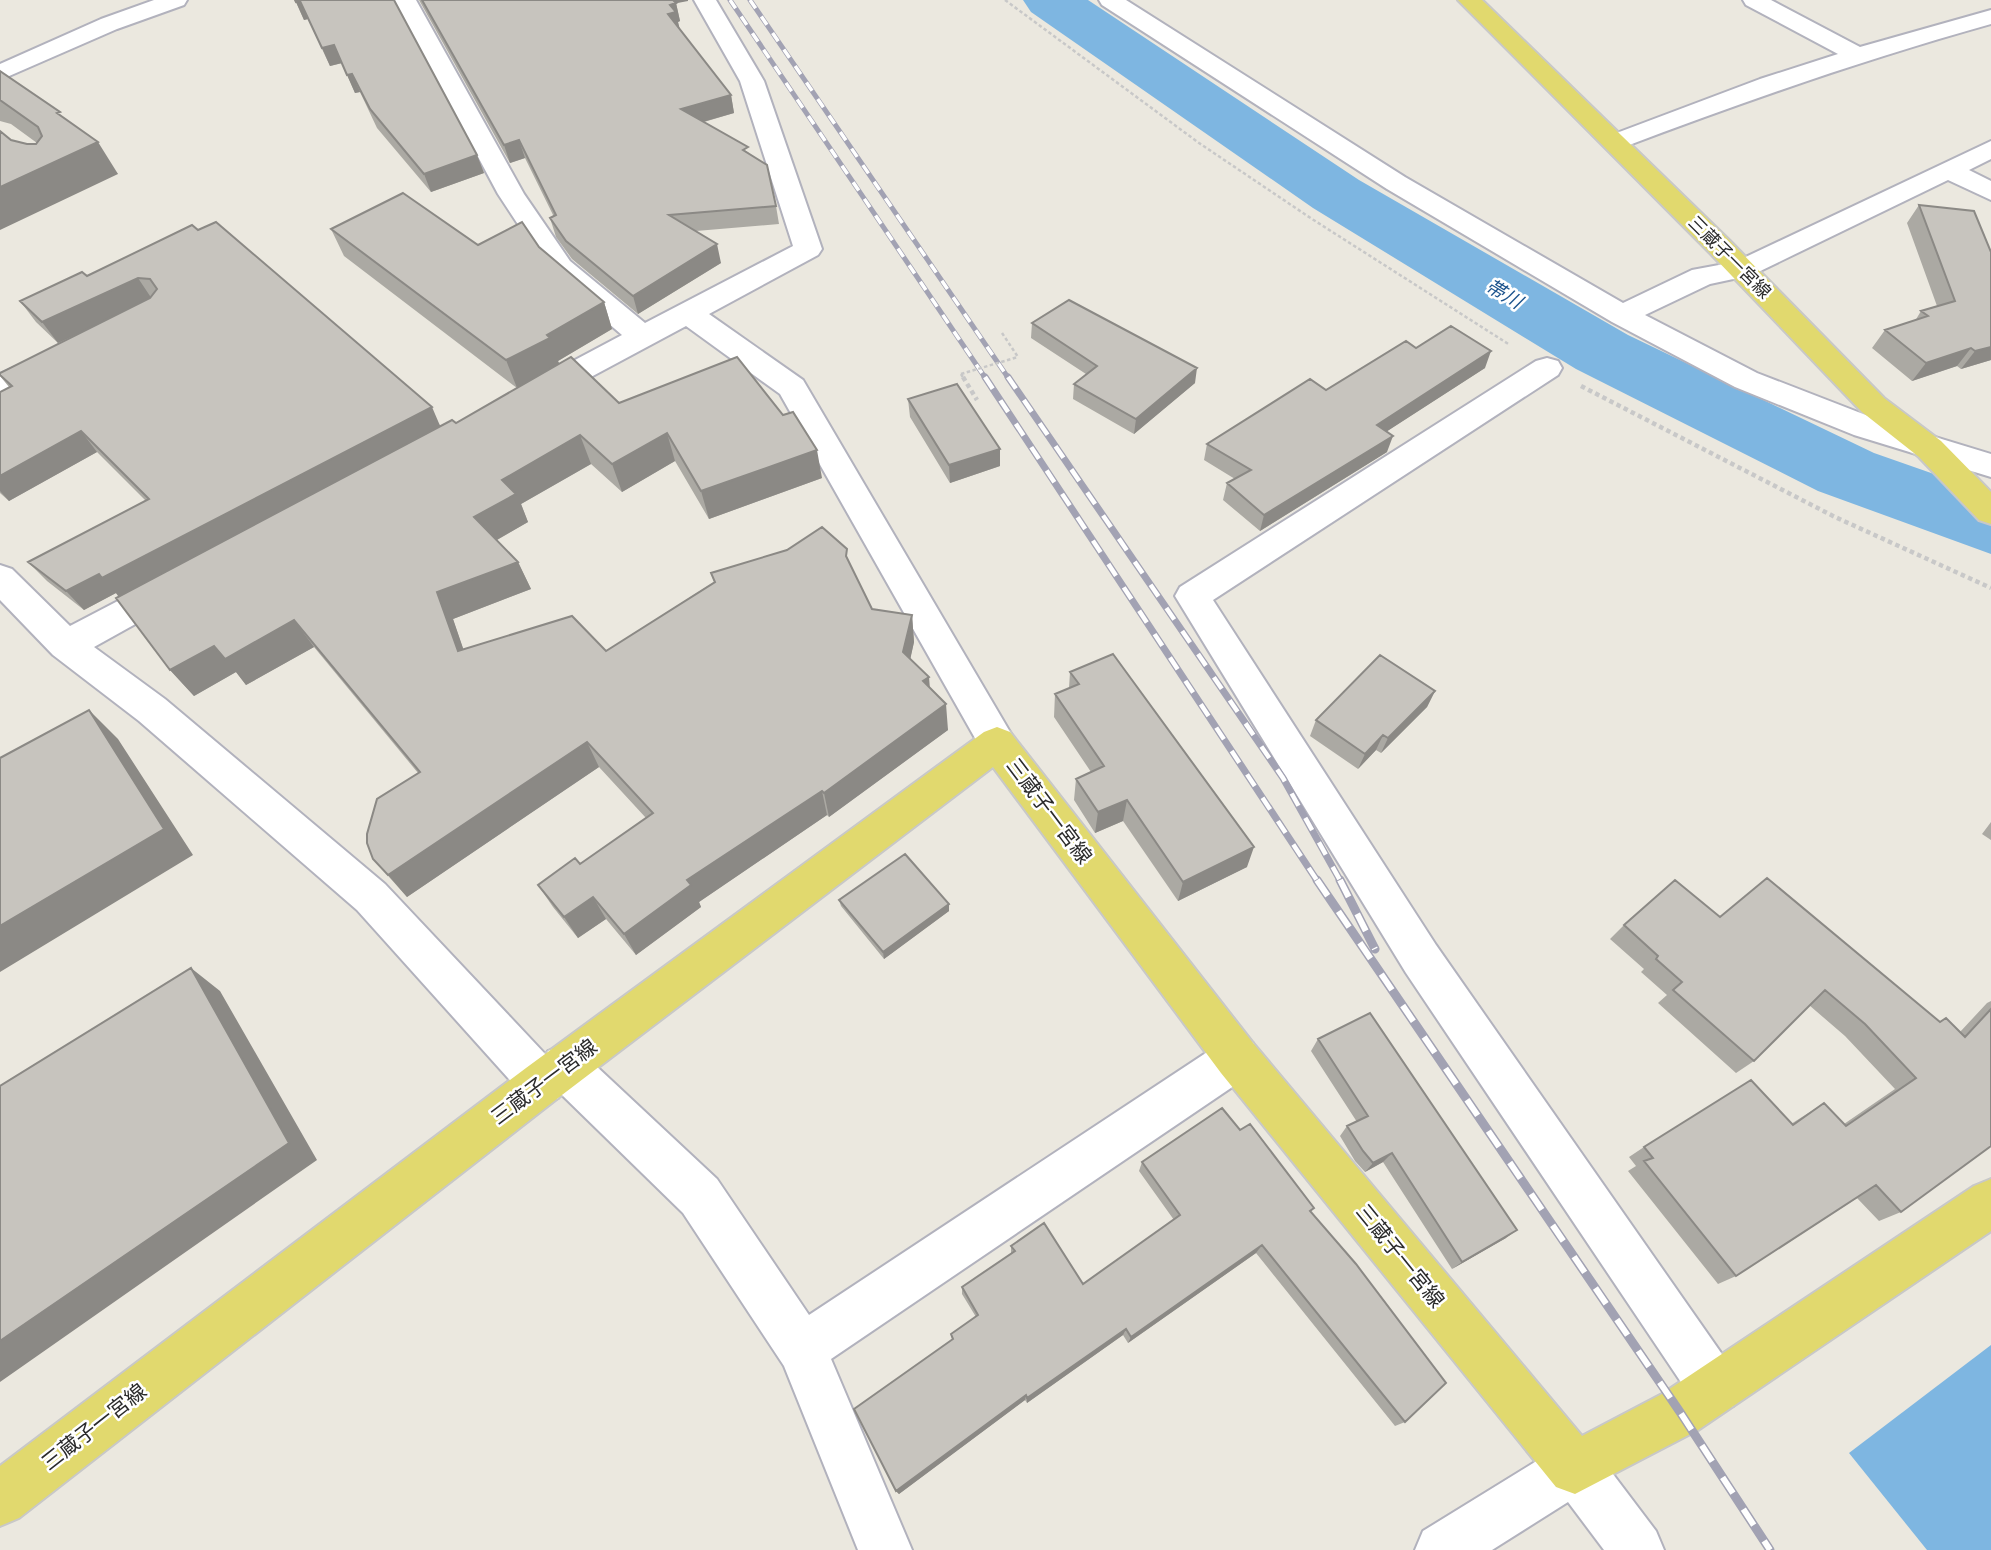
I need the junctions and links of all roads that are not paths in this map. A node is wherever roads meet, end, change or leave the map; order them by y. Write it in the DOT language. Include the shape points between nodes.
graph roads {
  1 [pos="176,0"];
  2 [pos="405,0"];
  3 [pos="705,0"];
  4 [pos="1469,0"];
  5 [pos="1754,0"];
  6 [pos="1115,1"];
  7 [pos="1991,16"];
  8 [pos="1859,56"];
  9 [pos="0,73"];
  10 [pos="1615,142"];
  11 [pos="1991,149"];
  12 [pos="1949,170"];
  13 [pos="1991,192"];
  14 [pos="1742,269"];
  15 [pos="688,313"];
  16 [pos="1622,314"];
  17 [pos="643,337"];
  18 [pos="83,346"];
  19 [pos="1547,368"];
  20 [pos="0,387"];
  21 [pos="515,405"];
  22 [pos="1930,449"];
  23 [pos="1991,466"];
  24 [pos="1991,512"];
  25 [pos="193,577"];
  26 [pos="0,578"];
  27 [pos="66,645"];
  28 [pos="997,743"];
  29 [pos="1237,1058"];
  30 [pos="553,1074"];
  31 [pos="1991,1202"];
  32 [pos="802,1349"];
  33 [pos="1715,1388"];
  34 [pos="1575,1468"];
  35 [pos="0,1499"];
  36 [pos="885,1550"];
  37 [pos="1442,1550"];
  38 [pos="1637,1550"];
  1 -- 9 [label="street" via="108,23"];
  2 -- 17 [label="street" via="512,194 560,267"];
  3 -- 15 [label="street" via="752,81 808,249"];
  4 -- 10 [label="main road, 三蔵子一宮線"];
  5 -- 8 [label="street"];
  6 -- 16 [label="street" via="1396,183"];
  7 -- 8 [label="street"];
  8 -- 10 [label="street"];
  10 -- 14 [label="main road, 三蔵子一宮線"];
  11 -- 12 [label="street"];
  12 -- 13 [label="street"];
  12 -- 14 [label="street"];
  14 -- 16 [label="street" via="1702,276"];
  14 -- 22 [label="main road, 三蔵子一宮線" via="1873,405"];
  15 -- 17 [label="street"];
  15 -- 28 [label="street" via="792,387"];
  16 -- 22 [label="street" via="1791,400"];
  17 -- 21 [label="street"];
  18 -- 20 [label="street"];
  19 -- 33 [label="street" via="1192,596 1421,959"];
  22 -- 23 [label="street"];
  22 -- 24 [label="main road, 三蔵子一宮線"];
  25 -- 27 [label="street"];
  26 -- 27 [label="street"];
  27 -- 30 [label="street" via="152,710 370,897"];
  28 -- 29 [label="main road, 三蔵子一宮線"];
  28 -- 30 [label="main road, 三蔵子一宮線"];
  29 -- 32 [label="street"];
  29 -- 34 [label="main road, 三蔵子一宮線"];
  30 -- 32 [label="street" via="700,1196"];
  30 -- 35 [label="main road, 三蔵子一宮線"];
  31 -- 33 [label="main road"];
  32 -- 36 [label="street"];
  33 -- 34 [label="main road"];
  34 -- 37 [label="street"];
  34 -- 38 [label="street"];
}
